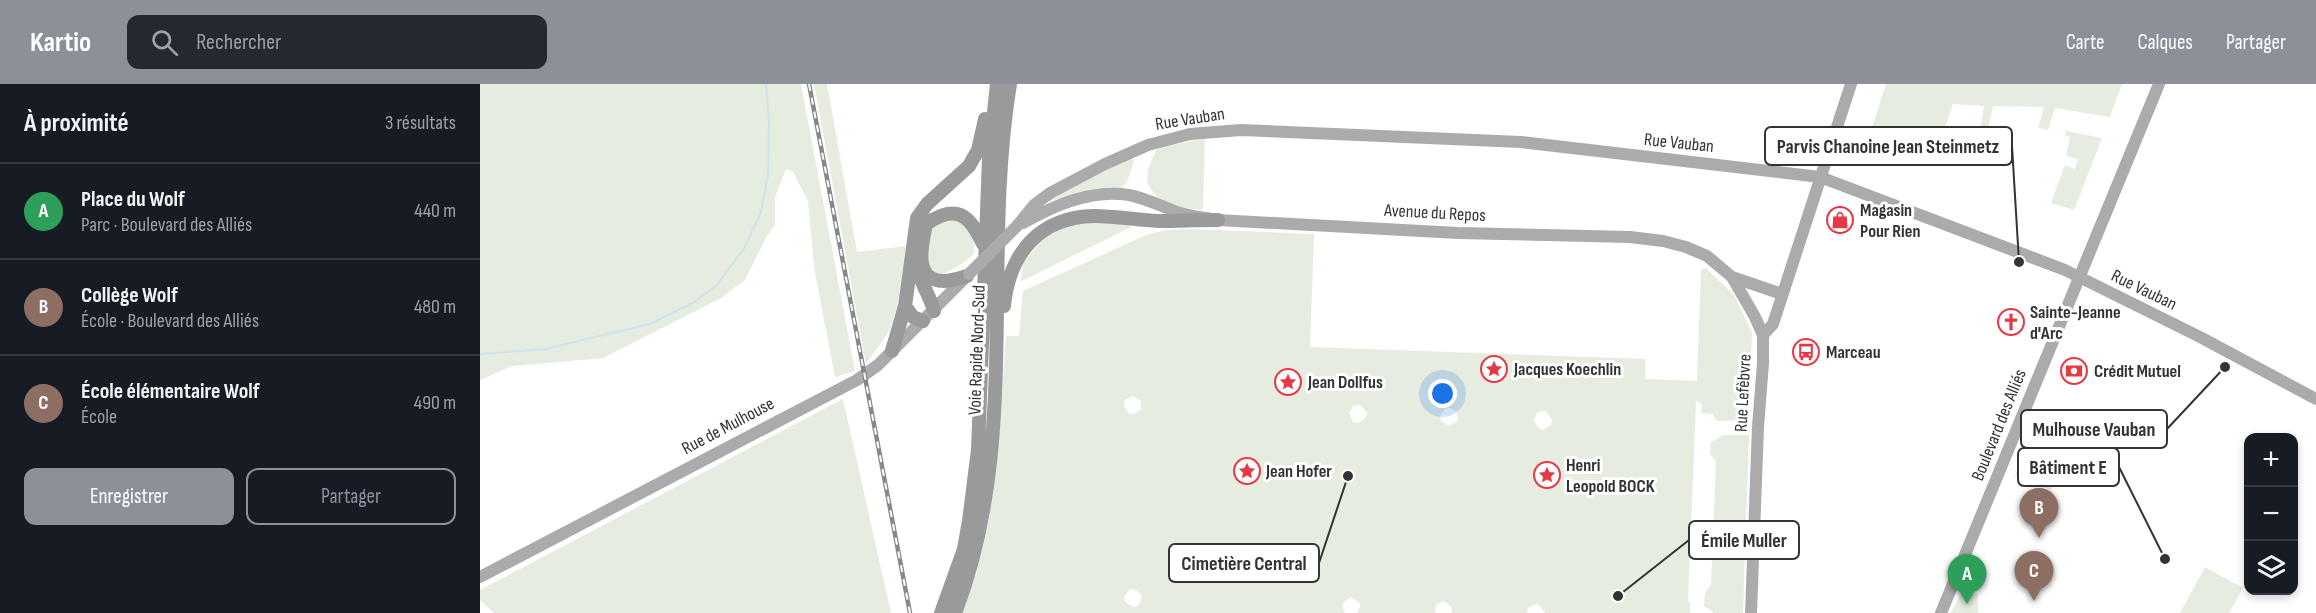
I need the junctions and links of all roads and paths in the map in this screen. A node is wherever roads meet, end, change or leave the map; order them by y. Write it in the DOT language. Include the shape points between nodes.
graph roads {
  1 [pos="1011,84"];
  2 [pos="1851,84"];
  3 [pos="2159,84"];
  4 [pos="996,88"];
  5 [pos="1820,177"];
  6 [pos="1218,220"];
  7 [pos="1017,226"];
  8 [pos="985,248"];
  9 [pos="920,263"];
  10 [pos="968,275"];
  11 [pos="1731,277"];
  12 [pos="2080,278"];
  13 [pos="1782,294"];
  14 [pos="905,306"];
  15 [pos="934,311"];
  16 [pos="923,321"];
  17 [pos="1763,335"];
  18 [pos="892,351"];
  19 [pos="995,352"];
  20 [pos="2316,399"];
  21 [pos="480,577"];
  22 [pos="941,613"];
  23 [pos="955,613"];
  24 [pos="1751,613"];
  25 [pos="1941,613"];
  1 -- 19 [label="highway, Voie Rapide Nord-Sud" via="1002,157"];
  2 -- 5 [label="main road, Rue Lefèbvre"];
  3 -- 12 [label="main road, Boulevard des Alliés"];
  4 -- 8 [label="highway, Voie Rapide Nord-Sud"];
  4 -- 14 [label="highway" via="978,150 969,166 917,218"];
  5 -- 7 [label="main road, Rue Vauban" via="1521,142 1220,131 1160,140 1105,164 1050,193"];
  5 -- 12 [label="main road, Rue Vauban"];
  5 -- 13 [label="main road, Rue Lefèbvre"];
  6 -- 7 [label="main road, Avenue du Repos" via="1177,212 1130,195 1068,201"];
  6 -- 11 [label="main road, Avenue du Repos" via="1630,237 1686,247 1707,256"];
  6 -- 19 [label="highway" via="1093,216 1048,229 1025,246 1014,265"];
  7 -- 10 [label="main road, Rue de Mulhouse, bridge"];
  8 -- 9 [label="highway" via="969,219 951,213 938,216 926,224"];
  8 -- 22 [label="highway, Voie Rapide Nord-Sud" via="973,490 964,549"];
  9 -- 10 [label="highway" via="933,279 944,281"];
  9 -- 15 [label="highway" via="920,278"];
  10 -- 15 [label="main road, Rue de Mulhouse"];
  11 -- 13 [label="main road, Avenue du Repos"];
  11 -- 17 [label="main road, Avenue du Repos"];
  12 -- 20 [label="main road, Rue Vauban"];
  12 -- 25 [label="main road, Boulevard des Alliés"];
  13 -- 17 [label="main road, Rue Lefèbvre" via="1773,324"];
  14 -- 16 [label="highway" via="913,317"];
  14 -- 18 [label="highway"];
  15 -- 16 [label="main road, Rue de Mulhouse"];
  16 -- 18 [label="main road, Rue de Mulhouse"];
  17 -- 24 [label="main road, Rue Lefèbvre"];
  18 -- 21 [label="main road, Rue de Mulhouse" via="857,380"];
  19 -- 23 [label="highway, Voie Rapide Nord-Sud" via="991,450 982,529"];
}
